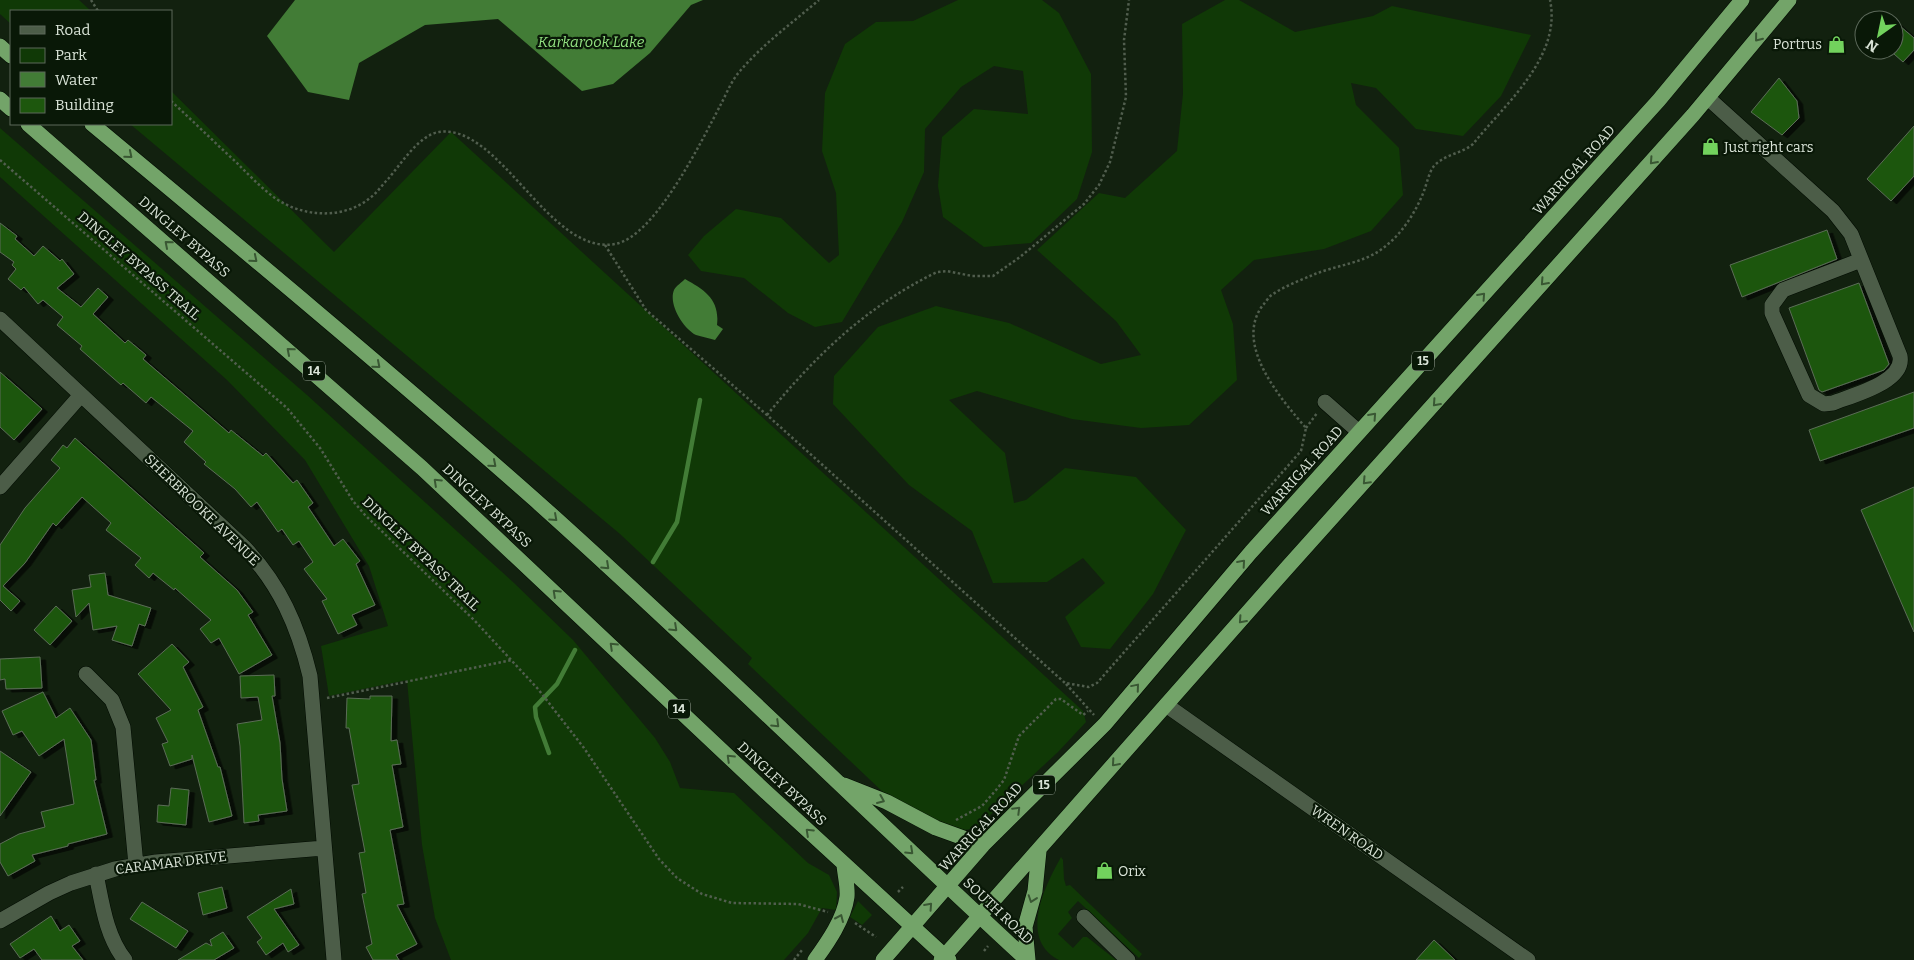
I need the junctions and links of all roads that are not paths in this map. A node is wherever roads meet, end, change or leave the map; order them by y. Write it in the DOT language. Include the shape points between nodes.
graph roads {
  1 [pos="1742,0"];
  2 [pos="1789,0"];
  3 [pos="0,46"];
  4 [pos="10,55"];
  5 [pos="1708,98"];
  6 [pos="0,99"];
  7 [pos="10,108"];
  8 [pos="29,125"];
  9 [pos="93,125"];
  10 [pos="1862,260"];
  11 [pos="0,319"];
  12 [pos="81,396"];
  13 [pos="1325,402"];
  14 [pos="1359,432"];
  15 [pos="0,487"];
  16 [pos="86,674"];
  17 [pos="1166,705"];
  18 [pos="836,782"];
  19 [pos="983,845"];
  20 [pos="324,848"];
  21 [pos="1039,850"];
  22 [pos="136,865"];
  23 [pos="844,865"];
  24 [pos="96,874"];
  25 [pos="947,886"];
  26 [pos="980,917"];
  27 [pos="1084,917"];
  28 [pos="0,922"];
  29 [pos="911,926"];
  30 [pos="945,959"];
  31 [pos="125,960"];
  32 [pos="334,960"];
  33 [pos="815,960"];
  34 [pos="882,960"];
  35 [pos="1028,960"];
  36 [pos="1128,960"];
  37 [pos="1528,960"];
  14 -- 1 [label="highway, WARRIGAL ROAD / 15, one-way" via="1659,100"];
  2 -- 5 [label="highway, one-way"];
  3 -- 4 [label="highway"];
  5 -- 10 [label="street" via="1833,211 1851,234"];
  5 -- 17 [label="highway, one-way"];
  6 -- 7 [label="highway"];
  23 -- 8 [label="highway, DINGLEY BYPASS / 14, one-way" via="422,468"];
  9 -- 18 [label="highway, DINGLEY BYPASS, one-way" via="533,498"];
  10 -- 10 [label="street" via="1902,364 1886,381 1824,404 1809,395 1772,313 1772,305 1783,290"];
  11 -- 12 [label="street, SHERBROOKE AVENUE"];
  12 -- 15 [label="street"];
  12 -- 20 [label="street, SHERBROOKE AVENUE" via="228,532 270,577 286,605 298,632 310,676"];
  13 -- 14 [label="street"];
  19 -- 14 [label="highway, WARRIGAL ROAD / 15, one-way" via="1105,724 1251,552"];
  16 -- 22 [label="street" via="112,700 123,727"];
  17 -- 21 [label="highway, one-way"];
  17 -- 37 [label="street, WREN ROAD"];
  18 -- 19 [label="highway, one-way" via="887,802 936,828"];
  18 -- 25 [label="highway, DINGLEY BYPASS, one-way"];
  19 -- 25 [label="highway, WARRIGAL ROAD / 15"];
  20 -- 22 [label="street, CARAMAR DRIVE"];
  20 -- 32 [label="street, SHERBROOKE AVENUE"];
  21 -- 26 [label="highway"];
  21 -- 35 [label="highway, one-way" via="1025,927"];
  22 -- 24 [label="street, CARAMAR DRIVE"];
  23 -- 29 [label="highway, DINGLEY BYPASS / 14"];
  33 -- 23 [label="highway, one-way" via="829,940 844,906 847,890"];
  24 -- 28 [label="street, CARAMAR DRIVE" via="49,893"];
  24 -- 31 [label="street" via="105,918"];
  25 -- 26 [label="highway, SOUTH ROAD"];
  29 -- 25 [label="highway, WARRIGAL ROAD / 15, one-way"];
  26 -- 30 [label="highway"];
  26 -- 35 [label="highway, SOUTH ROAD"];
  27 -- 36 [label="street"];
  29 -- 30 [label="highway, 14"];
  29 -- 34 [label="highway, WARRIGAL ROAD / 15"];
}
